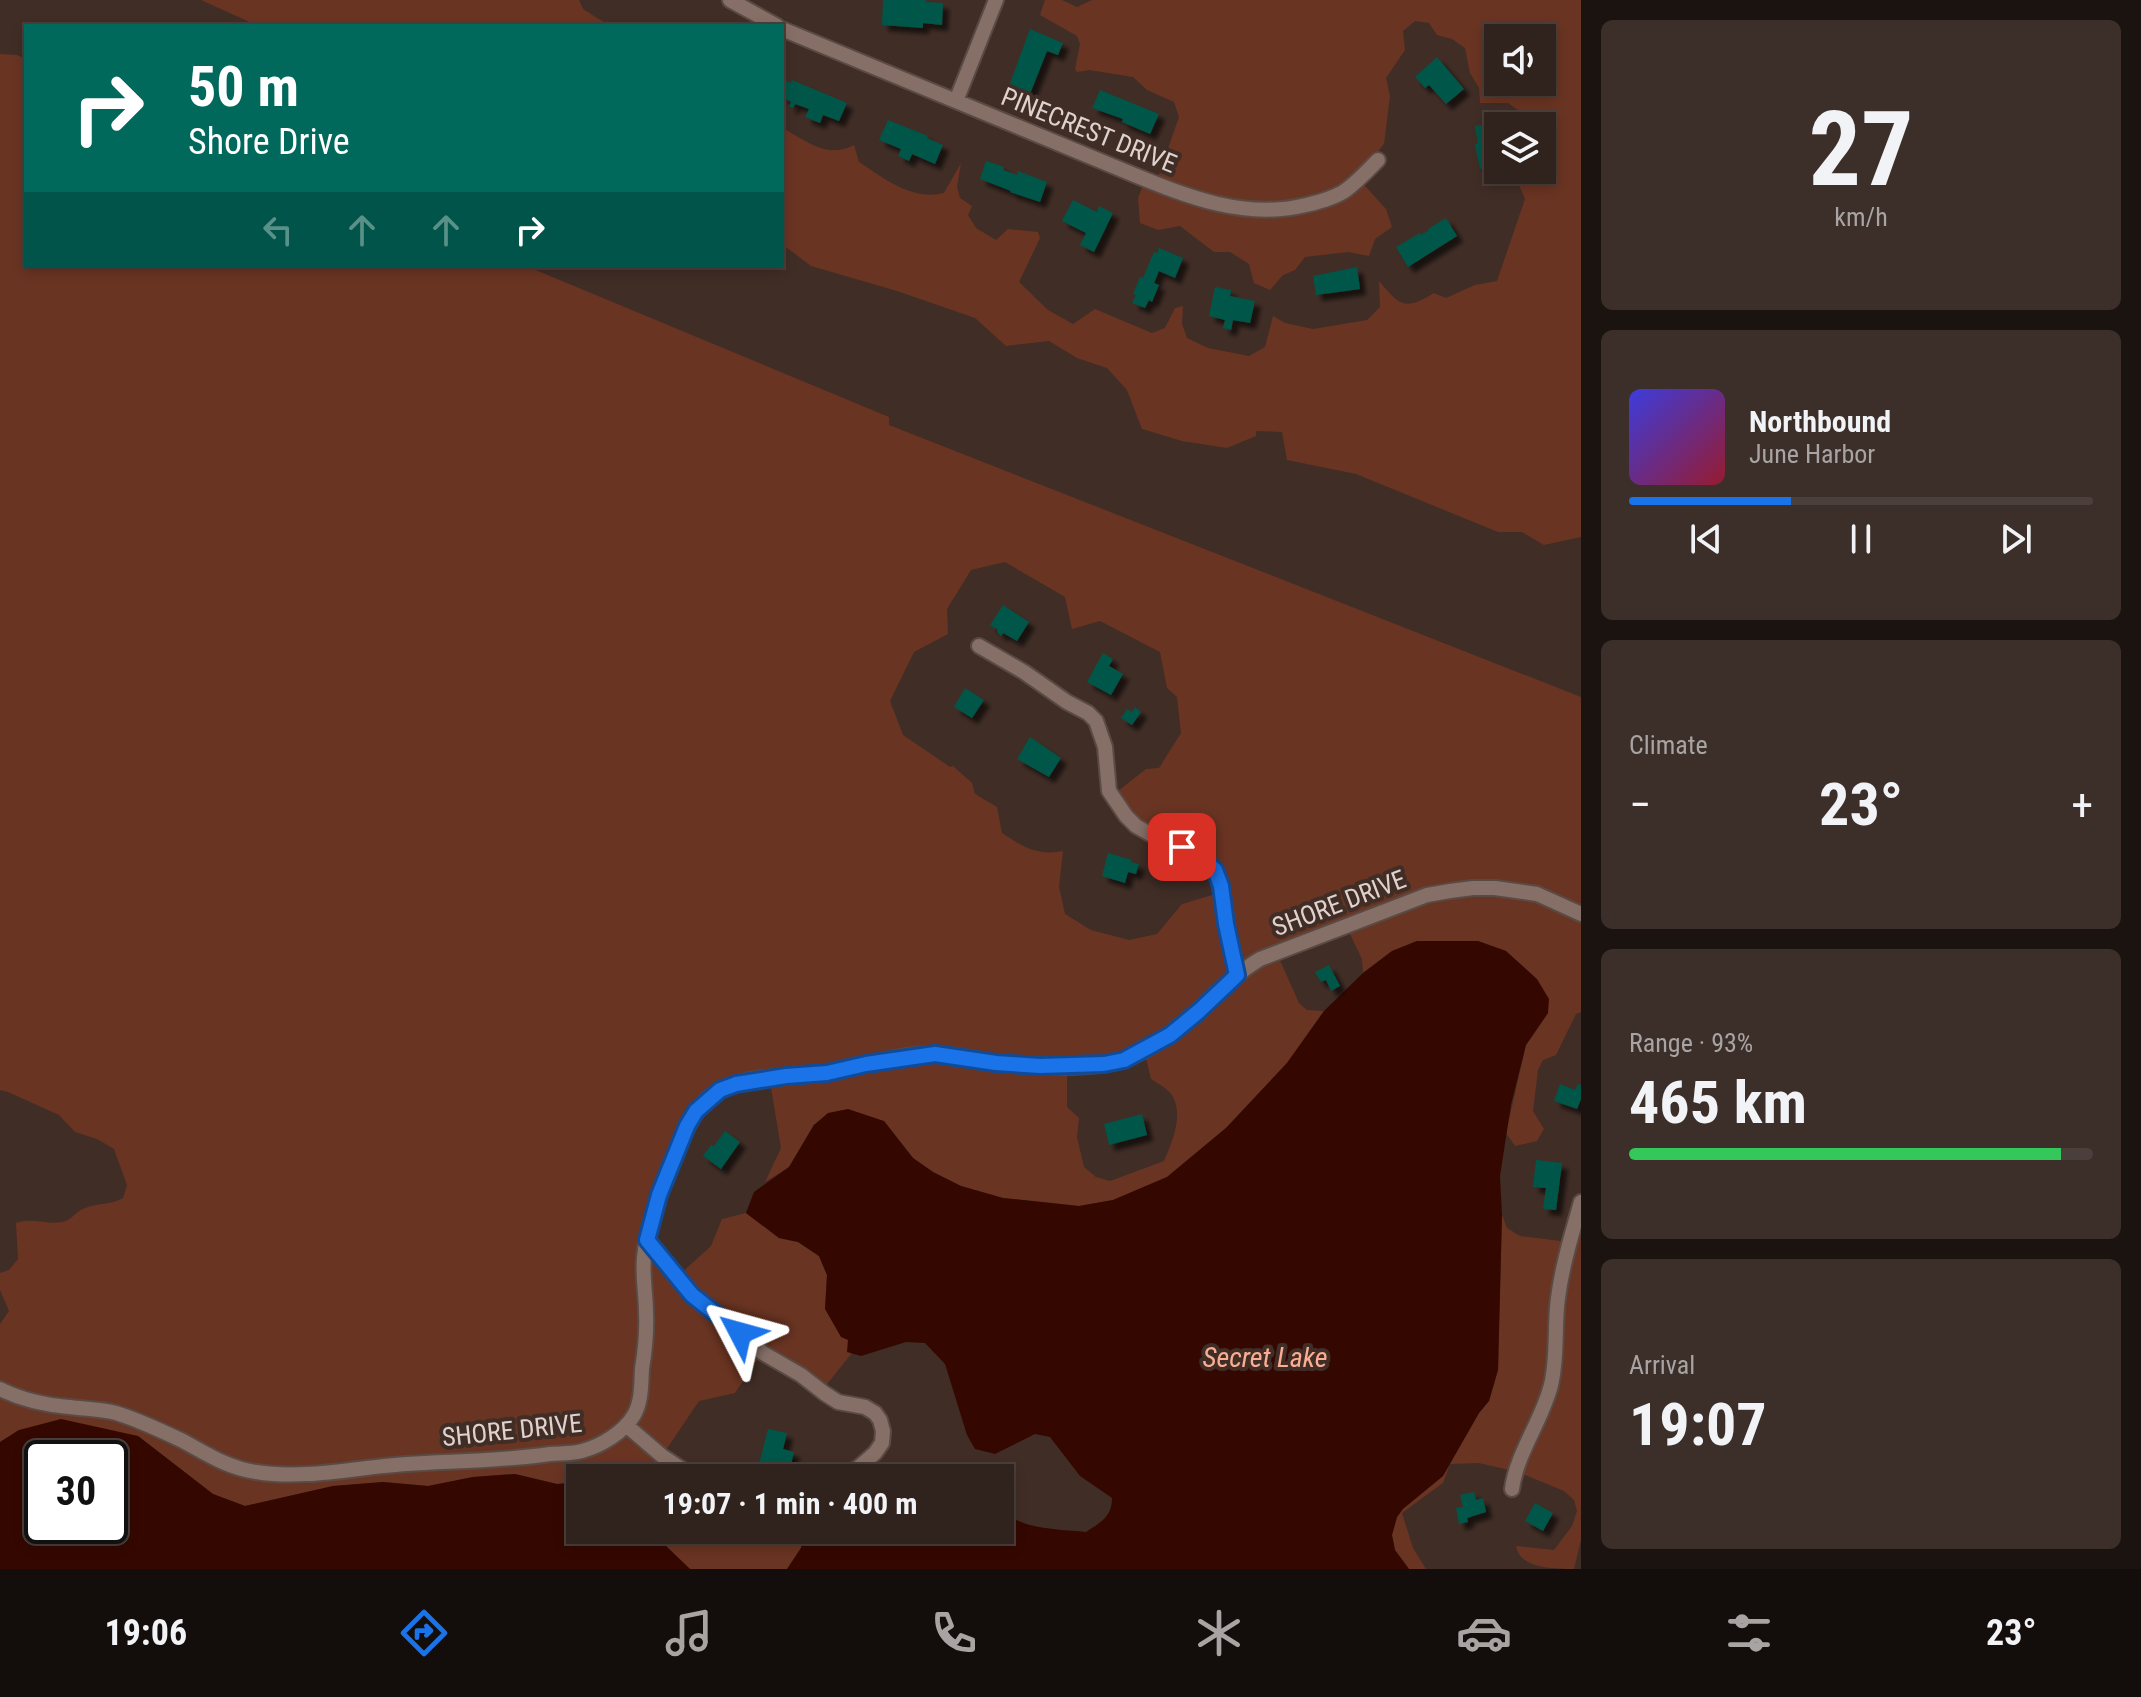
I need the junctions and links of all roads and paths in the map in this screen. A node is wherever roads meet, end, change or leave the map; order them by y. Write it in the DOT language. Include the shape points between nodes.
graph roads {
  1 [pos="730,0"];
  2 [pos="996,0"];
  3 [pos="774,24"];
  4 [pos="784,29"];
  5 [pos="956,101"];
  6 [pos="1378,160"];
  7 [pos="979,646"];
  8 [pos="1581,914"];
  9 [pos="1237,975"];
  10 [pos="1581,1202"];
  11 [pos="1578,1226"];
  12 [pos="647,1240"];
  13 [pos="0,1389"];
  14 [pos="626,1425"];
  15 [pos="674,1464"];
  16 [pos="863,1464"];
  17 [pos="1512,1489"];
  1 -- 3 [label="street, PINECREST DRIVE"];
  2 -- 5 [label="street"];
  4 -- 5 [label="street, PINECREST DRIVE"];
  5 -- 6 [label="street, PINECREST DRIVE" via="1189,197 1240,208 1293,208 1319,202 1345,191"];
  7 -- 9 [label="street" via="1088,713 1103,738 1109,791 1126,816 1215,870"];
  8 -- 9 [label="street, SHORE DRIVE" via="1537,894 1495,888 1427,895 1260,959"];
  9 -- 12 [label="street, SHORE DRIVE" via="1170,1035 1124,1060 1040,1066 935,1054 720,1090 687,1126"];
  10 -- 11 [label="street"];
  11 -- 17 [label="street" via="1557,1300 1550,1390"];
  12 -- 14 [label="street, SHORE DRIVE" via="641,1386"];
  12 -- 16 [label="street" via="692,1295 763,1353 838,1402 875,1413 882,1443"];
  13 -- 14 [label="street, SHORE DRIVE" via="26,1400 115,1413 222,1463 262,1473 578,1452"];
  14 -- 15 [label="street"];
}
